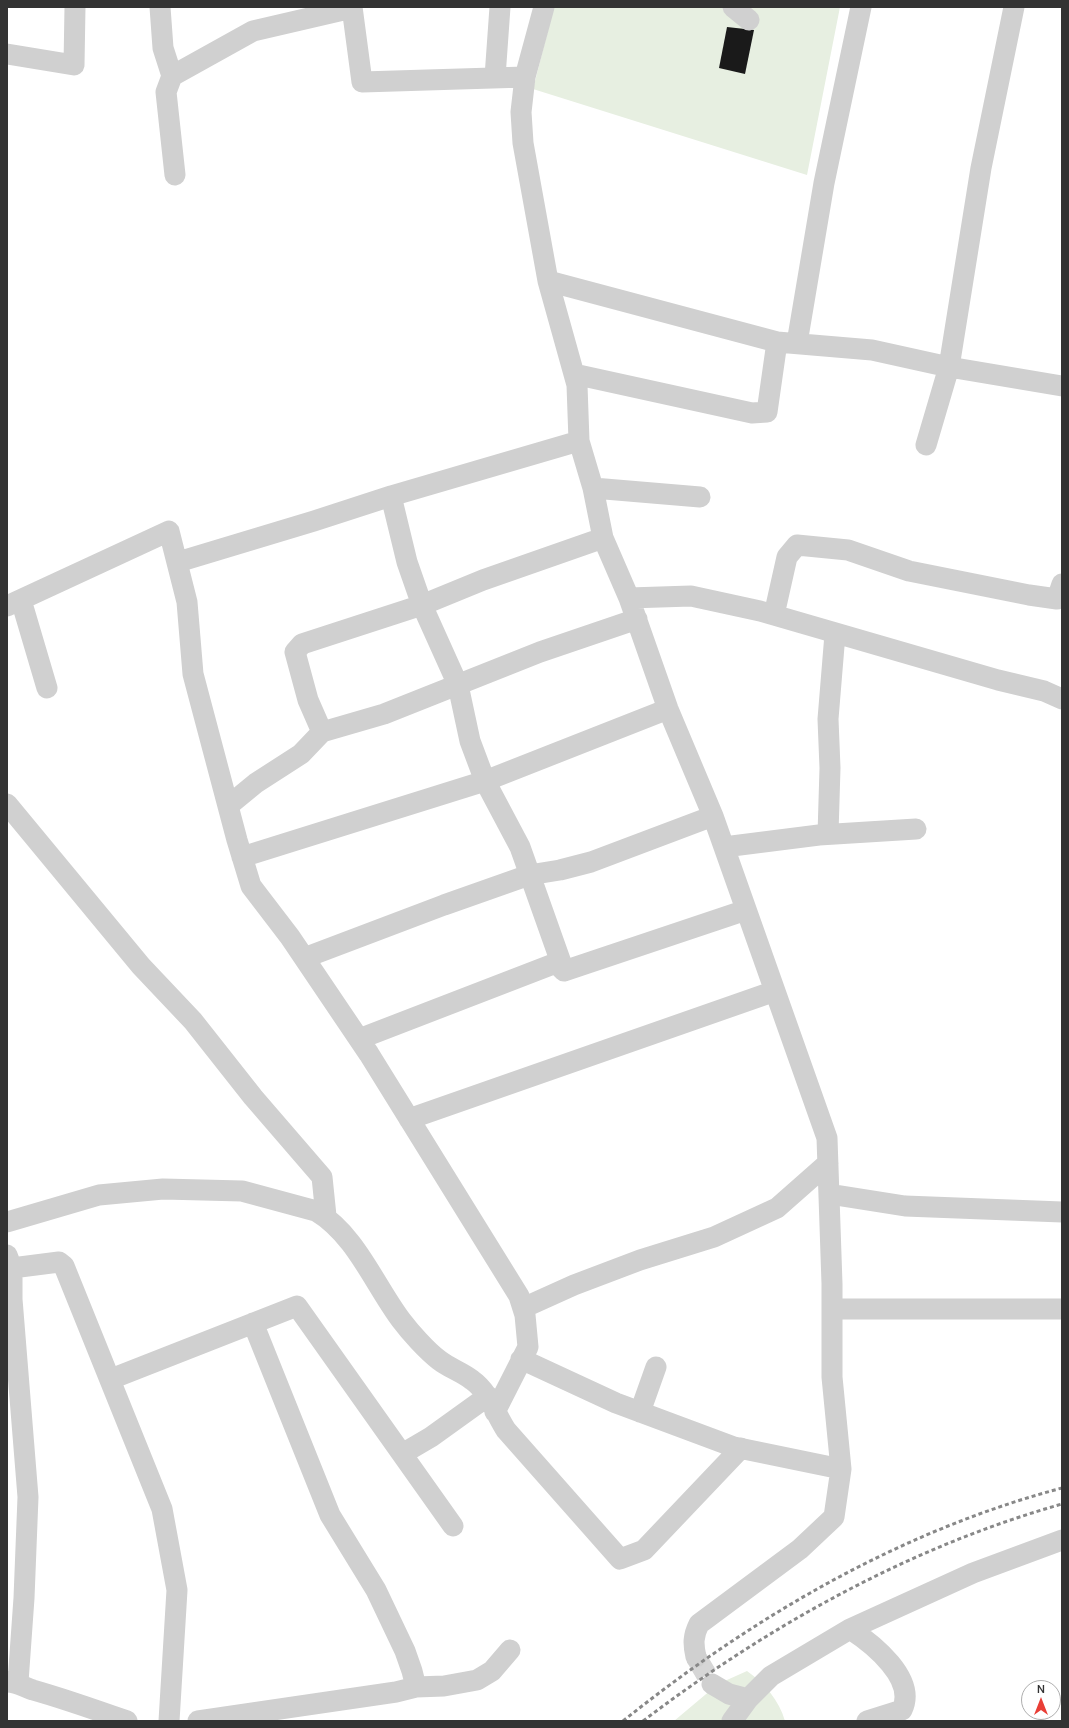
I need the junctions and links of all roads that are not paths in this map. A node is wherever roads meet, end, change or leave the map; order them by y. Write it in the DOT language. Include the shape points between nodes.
graph roads {
  1 [pos="75,7"];
  2 [pos="160,7"];
  3 [pos="500,7"];
  4 [pos="544,7"];
  5 [pos="733,7"];
  6 [pos="861,7"];
  7 [pos="1014,7"];
  8 [pos="352,8"];
  9 [pos="749,20"];
  10 [pos="7,54"];
  11 [pos="172,76"];
  12 [pos="495,77"];
  13 [pos="525,77"];
  14 [pos="175,175"];
  15 [pos="548,281"];
  16 [pos="787,342"];
  17 [pos="949,367"];
  18 [pos="574,374"];
  19 [pos="1062,386"];
  20 [pos="579,442"];
  21 [pos="926,445"];
  22 [pos="594,488"];
  23 [pos="391,496"];
  24 [pos="700,497"];
  25 [pos="603,538"];
  26 [pos="178,562"];
  27 [pos="1062,584"];
  28 [pos="629,598"];
  29 [pos="14,603"];
  30 [pos="422,605"];
  31 [pos="774,615"];
  32 [pos="637,619"];
  33 [pos="835,634"];
  34 [pos="458,685"];
  35 [pos="47,688"];
  36 [pos="1062,699"];
  37 [pos="668,709"];
  38 [pos="322,732"];
  39 [pos="485,781"];
  40 [pos="228,806"];
  41 [pos="8,808"];
  42 [pos="713,816"];
  43 [pos="916,829"];
  44 [pos="828,834"];
  45 [pos="724,847"];
  46 [pos="242,857"];
  47 [pos="530,875"];
  48 [pos="746,910"];
  49 [pos="304,958"];
  50 [pos="564,971"];
  51 [pos="775,991"];
  52 [pos="359,1039"];
  53 [pos="409,1119"];
  54 [pos="828,1163"];
  55 [pos="829,1194"];
  56 [pos="1062,1212"];
  57 [pos="326,1216"];
  58 [pos="7,1222"];
  59 [pos="9,1262"];
  60 [pos="522,1308"];
  61 [pos="832,1309"];
  62 [pos="1062,1309"];
  63 [pos="253,1323"];
  64 [pos="521,1359"];
  65 [pos="656,1367"];
  66 [pos="111,1379"];
  67 [pos="491,1404"];
  68 [pos="640,1412"];
  69 [pos="741,1448"];
  70 [pos="402,1454"];
  71 [pos="841,1469"];
  72 [pos="453,1526"];
  73 [pos="1062,1540"];
  74 [pos="850,1629"];
  75 [pos="510,1650"];
  76 [pos="696,1657"];
  77 [pos="12,1682"];
  78 [pos="712,1684"];
  79 [pos="416,1687"];
  80 [pos="748,1699"];
  81 [pos="127,1721"];
  82 [pos="169,1721"];
  83 [pos="198,1721"];
  84 [pos="732,1721"];
  85 [pos="868,1721"];
  1 -- 10 [label="street" via="74,65"];
  2 -- 11 [label="street" via="163,48"];
  3 -- 12 [label="street"];
  4 -- 13 [label="street"];
  5 -- 9 [label="street"];
  6 -- 16 [label="street"];
  7 -- 17 [label="street" via="981,168"];
  8 -- 11 [label="street" via="253,31"];
  8 -- 12 [label="street" via="362,82"];
  11 -- 14 [label="street" via="166,92"];
  12 -- 13 [label="street"];
  13 -- 15 [label="street" via="520,112 523,143"];
  15 -- 16 [label="street"];
  15 -- 18 [label="street"];
  16 -- 17 [label="street" via="872,350"];
  16 -- 18 [label="street" via="767,412 752,413"];
  17 -- 19 [label="street"];
  17 -- 21 [label="street"];
  18 -- 20 [label="street"];
  20 -- 22 [label="street"];
  20 -- 23 [label="street"];
  22 -- 24 [label="street"];
  22 -- 25 [label="street"];
  23 -- 26 [label="street"];
  23 -- 30 [label="street"];
  25 -- 28 [label="street"];
  25 -- 30 [label="street" via="483,580"];
  26 -- 29 [label="street" via="169,530"];
  26 -- 40 [label="street" via="187,602 193,674"];
  27 -- 31 [label="street" via="1057,599 1029,596 909,571 848,550 797,546 787,557"];
  28 -- 31 [label="street" via="691,596"];
  28 -- 32 [label="street"];
  29 -- 35 [label="street"];
  30 -- 34 [label="street"];
  30 -- 38 [label="street" via="302,644 295,652 308,700"];
  31 -- 33 [label="street"];
  32 -- 34 [label="street" via="540,652"];
  32 -- 37 [label="street"];
  33 -- 36 [label="street" via="1044,691"];
  33 -- 44 [label="street" via="828,719"];
  34 -- 38 [label="street" via="384,714"];
  34 -- 39 [label="street" via="470,741"];
  37 -- 39 [label="street"];
  37 -- 42 [label="street"];
  38 -- 40 [label="street" via="301,754 256,783"];
  39 -- 46 [label="street"];
  39 -- 47 [label="street" via="520,847"];
  40 -- 46 [label="street"];
  41 -- 57 [label="street" via="141,966 193,1021 253,1097 322,1177"];
  42 -- 45 [label="street"];
  42 -- 47 [label="street" via="591,862"];
  43 -- 44 [label="street"];
  44 -- 45 [label="street"];
  45 -- 48 [label="street"];
  46 -- 49 [label="street" via="251,886"];
  47 -- 49 [label="street" via="444,904"];
  47 -- 50 [label="street"];
  48 -- 50 [label="street"];
  48 -- 51 [label="street"];
  49 -- 52 [label="street"];
  50 -- 52 [label="street" via="556,963"];
  51 -- 53 [label="street"];
  51 -- 54 [label="street" via="827,1138"];
  52 -- 53 [label="street"];
  53 -- 60 [label="street" via="518,1296"];
  54 -- 55 [label="street"];
  54 -- 60 [label="street" via="777,1208 714,1237 640,1260"];
  55 -- 56 [label="street" via="905,1206"];
  55 -- 61 [label="street"];
  57 -- 58 [label="street" via="316,1211 242,1192 163,1189 99,1194"];
  57 -- 67 [label="street" via="349,1239 402,1321 438,1359 472,1380"];
  59 -- 66 [label="street" via="59,1262 64,1266"];
  59 -- 77 [label="street" via="28,1497 24,1598"];
  60 -- 64 [label="street" via="528,1347"];
  61 -- 62 [label="street"];
  61 -- 71 [label="street" via="832,1378"];
  63 -- 66 [label="street"];
  63 -- 70 [label="street" via="297,1306"];
  63 -- 79 [label="street" via="330,1515 376,1590 405,1651"];
  64 -- 67 [label="street"];
  64 -- 68 [label="street"];
  65 -- 68 [label="street"];
  66 -- 82 [label="street" via="162,1509 177,1590"];
  67 -- 69 [label="street" via="506,1430 620,1559 644,1550"];
  67 -- 70 [label="street"];
  68 -- 69 [label="street"];
  69 -- 71 [label="street"];
  70 -- 72 [label="street"];
  71 -- 76 [label="street" via="834,1517 800,1549 699,1624 693,1641"];
  73 -- 74 [label="street" via="973,1573"];
  74 -- 80 [label="street" via="771,1676"];
  74 -- 85 [label="street" via="874,1646 890,1663 905,1694 902,1710"];
  75 -- 79 [label="street" via="492,1671 477,1680 444,1686"];
  77 -- 81 [label="street"];
  78 -- 80 [label="street" via="729,1694"];
  79 -- 83 [label="street"];
  80 -- 84 [label="street"];
}
